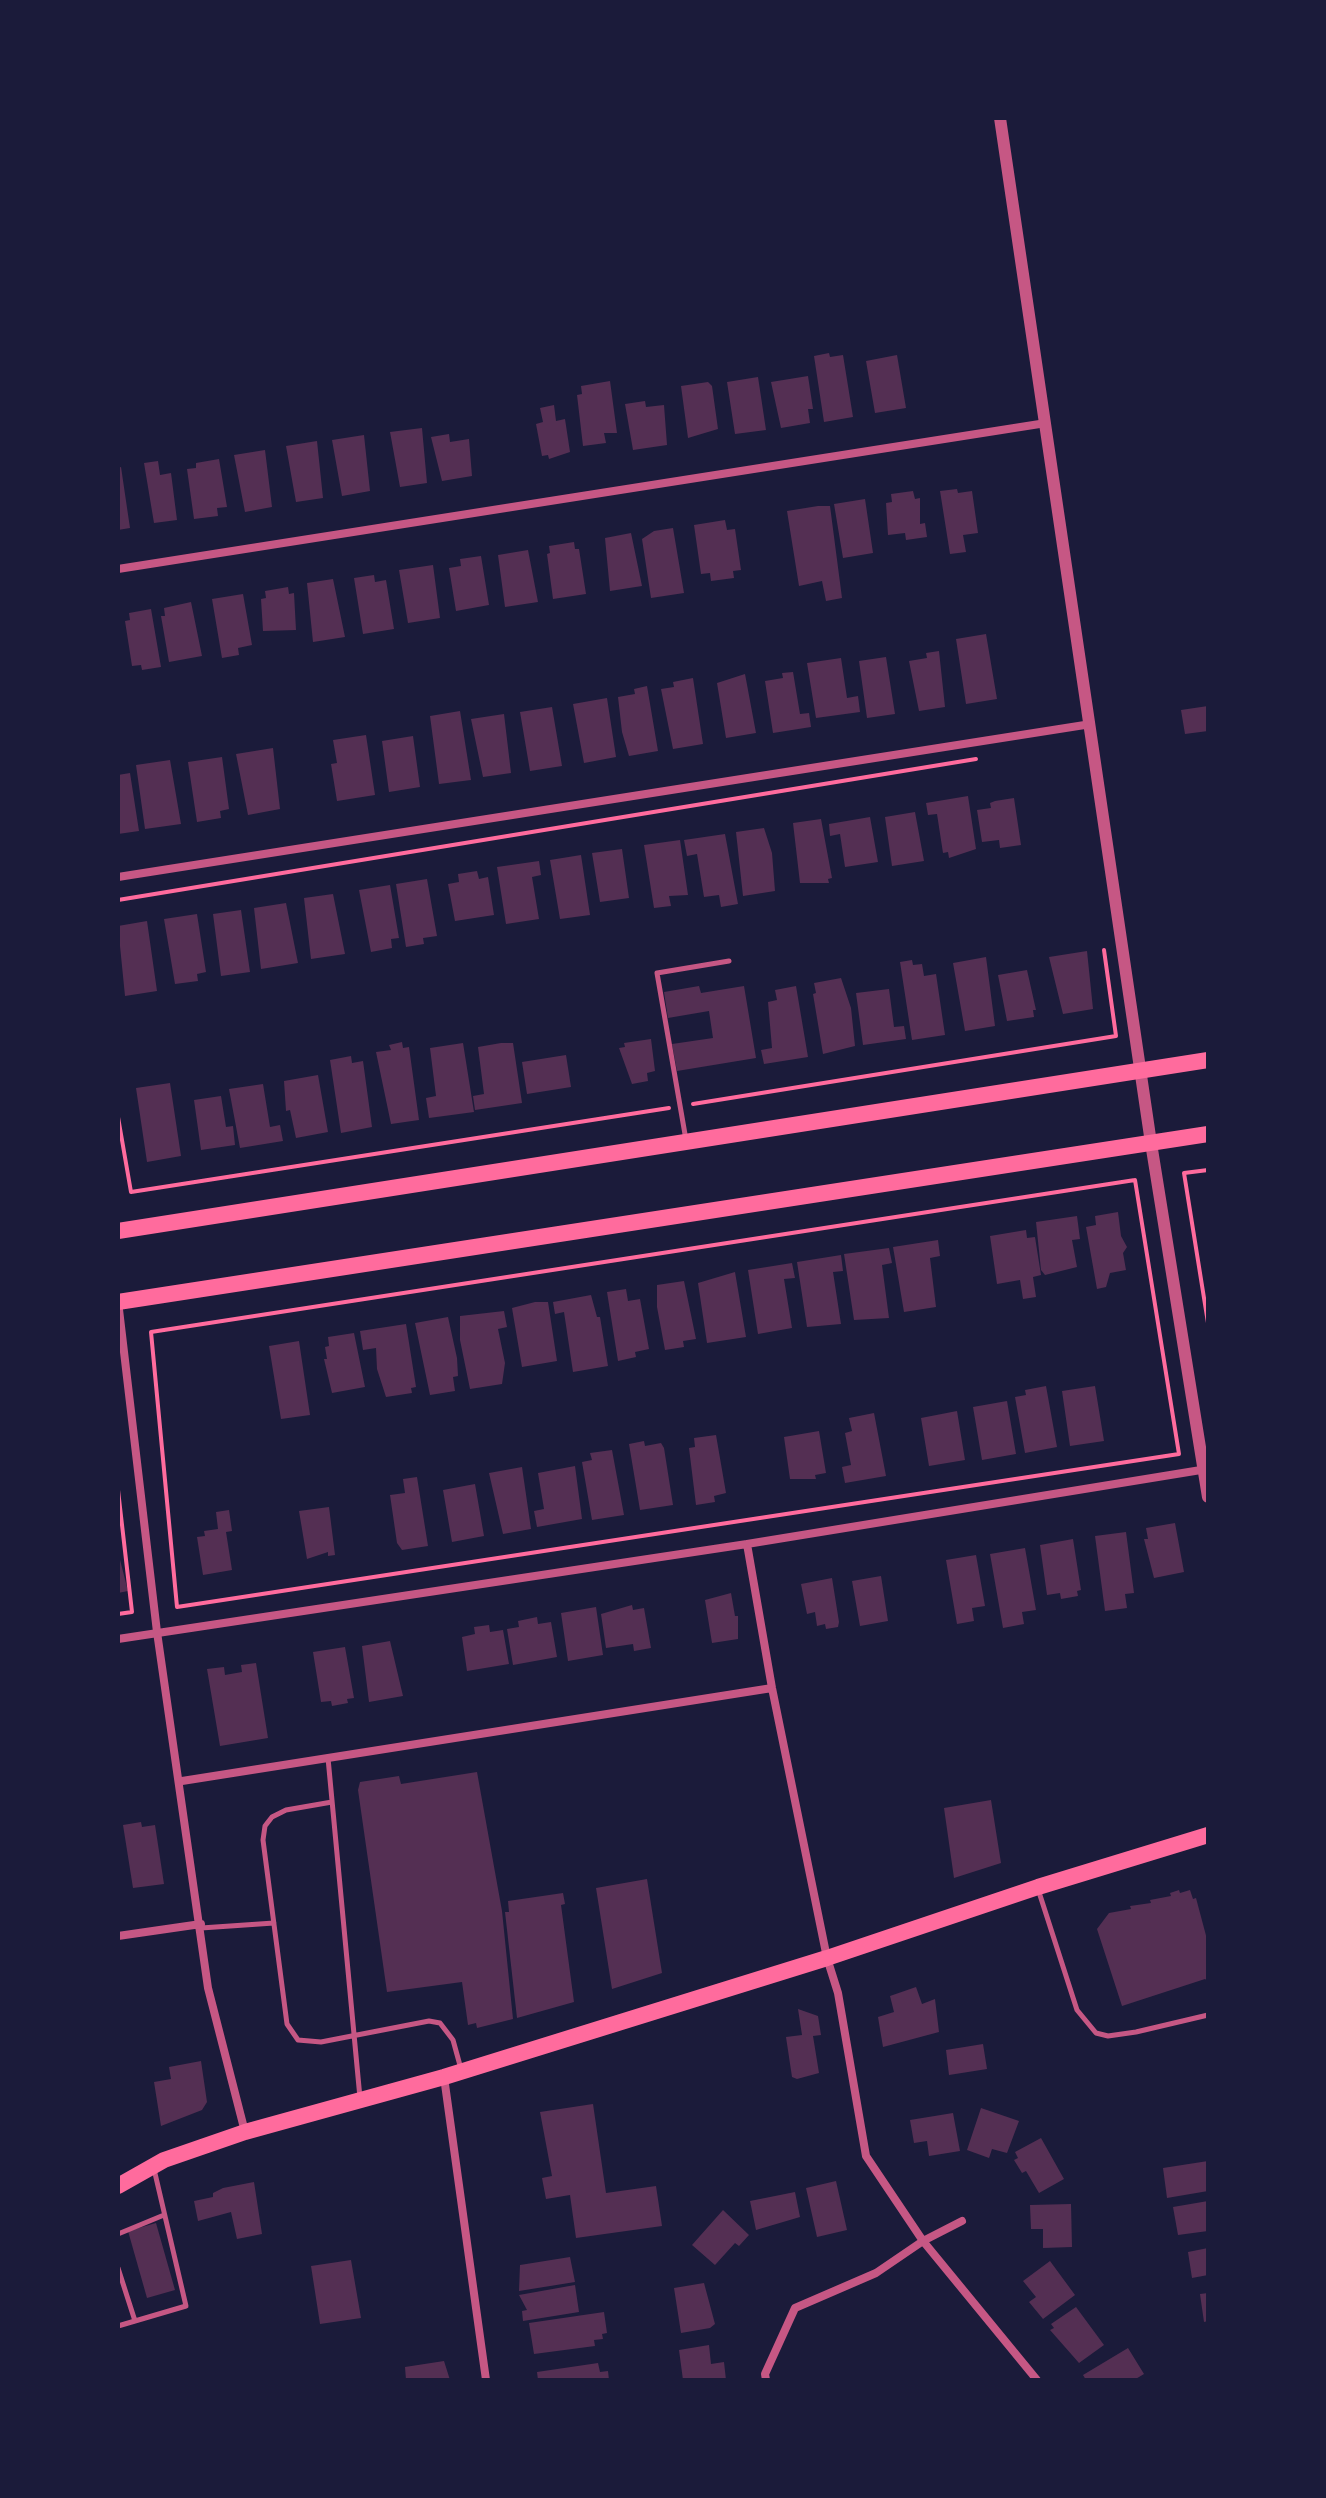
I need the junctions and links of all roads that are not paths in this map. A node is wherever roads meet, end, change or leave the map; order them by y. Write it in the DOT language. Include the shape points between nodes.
graph roads {
  1 [pos="1000,118"];
  2 [pos="1046,423"];
  3 [pos="118,569"];
  4 [pos="1091,724"];
  5 [pos="118,877"];
  6 [pos="729,961"];
  7 [pos="1208,1060"];
  8 [pos="1142,1069"];
  9 [pos="1208,1134"];
  10 [pos="686,1141"];
  11 [pos="1151,1143"];
  12 [pos="118,1231"];
  13 [pos="118,1302"];
  14 [pos="1206,1469"];
  15 [pos="1208,1497"];
  16 [pos="747,1544"];
  17 [pos="157,1632"];
  18 [pos="118,1639"];
  19 [pos="772,1688"];
  20 [pos="328,1758"];
  21 [pos="182,1781"];
  22 [pos="332,1802"];
  23 [pos="1208,1835"];
  24 [pos="1038,1887"];
  25 [pos="274,1923"];
  26 [pos="201,1926"];
  27 [pos="118,1936"];
  28 [pos="827,1958"];
  29 [pos="1208,2015"];
  30 [pos="354,2035"];
  31 [pos="461,2070"];
  32 [pos="444,2077"];
  33 [pos="360,2099"];
  34 [pos="245,2132"];
  35 [pos="153,2166"];
  36 [pos="118,2186"];
  37 [pos="164,2215"];
  38 [pos="962,2221"];
  39 [pos="118,2234"];
  40 [pos="923,2241"];
  41 [pos="118,2268"];
  42 [pos="135,2321"];
  43 [pos="118,2326"];
  44 [pos="486,2380"];
  45 [pos="766,2380"];
  46 [pos="1037,2380"];
  1 -- 2 [label="street"];
  2 -- 3 [label="street"];
  2 -- 4 [label="street"];
  4 -- 5 [label="street"];
  4 -- 8 [label="street"];
  6 -- 10 [label="lane" via="657,973"];
  7 -- 8 [label="main road"];
  8 -- 10 [label="main road"];
  8 -- 11 [label="street"];
  9 -- 11 [label="main road"];
  10 -- 12 [label="main road"];
  11 -- 13 [label="main road"];
  11 -- 14 [label="street"];
  13 -- 17 [label="street"];
  14 -- 15 [label="street"];
  14 -- 16 [label="street"];
  16 -- 17 [label="street"];
  16 -- 19 [label="street"];
  17 -- 18 [label="street"];
  17 -- 21 [label="street"];
  19 -- 20 [label="street"];
  19 -- 28 [label="street"];
  20 -- 21 [label="street"];
  20 -- 22 [label="lane"];
  21 -- 26 [label="street"];
  22 -- 25 [label="lane" via="286,1810 265,1826"];
  22 -- 30 [label="lane"];
  23 -- 24 [label="main road"];
  24 -- 28 [label="main road"];
  24 -- 29 [label="lane" via="1077,2010 1096,2033 1136,2032"];
  25 -- 26 [label="lane"];
  25 -- 30 [label="lane" via="287,2024 298,2040 321,2042"];
  26 -- 27 [label="street"];
  26 -- 34 [label="street" via="208,1988"];
  28 -- 31 [label="main road"];
  28 -- 40 [label="street" via="838,1993 866,2156"];
  30 -- 31 [label="lane" via="440,2023 453,2040"];
  30 -- 33 [label="lane"];
  31 -- 32 [label="main road"];
  32 -- 33 [label="main road"];
  32 -- 44 [label="street"];
  33 -- 34 [label="main road"];
  34 -- 35 [label="main road"];
  35 -- 36 [label="main road"];
  35 -- 37 [label="lane"];
  37 -- 39 [label="lane"];
  37 -- 42 [label="lane" via="186,2306"];
  38 -- 40 [label="street"];
  40 -- 45 [label="street" via="876,2273 795,2308"];
  40 -- 46 [label="street"];
  41 -- 42 [label="lane"];
  42 -- 43 [label="lane"];
}
